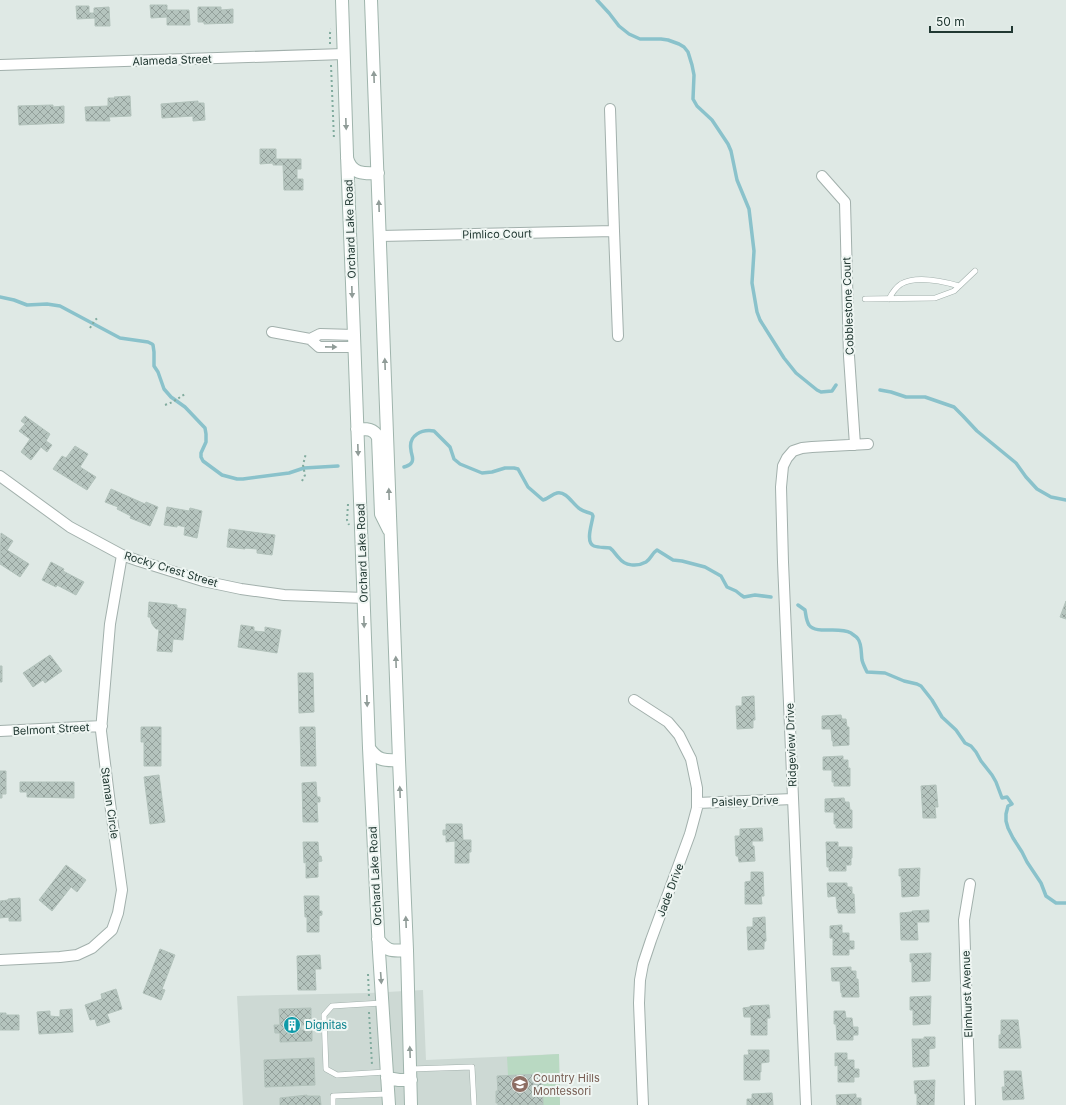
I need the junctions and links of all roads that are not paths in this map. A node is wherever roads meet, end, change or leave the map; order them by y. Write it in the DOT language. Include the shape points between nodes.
graph roads {
  1 [pos="342,0"];
  2 [pos="364,0"];
  3 [pos="371,0"];
  4 [pos="372,22"];
  5 [pos="344,54"];
  6 [pos="0,65"];
  7 [pos="610,110"];
  8 [pos="347,155"];
  9 [pos="378,173"];
  10 [pos="822,176"];
  11 [pos="614,231"];
  12 [pos="380,236"];
  13 [pos="975,271"];
  14 [pos="959,286"];
  15 [pos="865,299"];
  16 [pos="888,299"];
  17 [pos="272,332"];
  18 [pos="354,335"];
  19 [pos="618,336"];
  20 [pos="310,339"];
  21 [pos="355,347"];
  22 [pos="357,429"];
  23 [pos="868,444"];
  24 [pos="854,445"];
  25 [pos="0,476"];
  26 [pos="391,533"];
  27 [pos="122,555"];
  28 [pos="364,598"];
  29 [pos="634,700"];
  30 [pos="102,726"];
  31 [pos="0,731"];
  32 [pos="369,748"];
  33 [pos="399,760"];
  34 [pos="793,799"];
  35 [pos="697,803"];
  36 [pos="970,884"];
  37 [pos="378,939"];
  38 [pos="407,950"];
  39 [pos="0,960"];
  40 [pos="382,1003"];
  41 [pos="410,1074"];
  42 [pos="387,1075"];
  43 [pos="388,1100"];
  44 [pos="333,1105"];
  45 [pos="411,1105"];
  46 [pos="474,1105"];
  47 [pos="643,1105"];
  48 [pos="806,1105"];
  49 [pos="970,1105"];
  1 -- 5 [label="main road, Orchard Lake Road"];
  2 -- 4 [label="main road"];
  3 -- 4 [label="main road"];
  9 -- 4 [label="main road, one-way"];
  5 -- 6 [label="street, Alameda Street"];
  5 -- 8 [label="main road, Orchard Lake Road, one-way"];
  7 -- 11 [label="street"];
  8 -- 9 [label="main road" via="348,162 358,172"];
  8 -- 18 [label="main road, Orchard Lake Road, one-way"];
  12 -- 9 [label="main road, one-way"];
  10 -- 24 [label="street, Cobblestone Court" via="845,202"];
  11 -- 12 [label="street, Pimlico Court"];
  11 -- 19 [label="street"];
  26 -- 12 [label="main road, one-way"];
  13 -- 14 [label="lane"];
  14 -- 16 [label="lane" via="954,291 935,298"];
  14 -- 16 [label="lane" via="926,279 912,281 901,284"];
  15 -- 16 [label="lane"];
  17 -- 20 [label="street"];
  18 -- 20 [label="street" via="320,334"];
  18 -- 21 [label="main road, Orchard Lake Road"];
  20 -- 21 [label="street, one-way" via="319,347"];
  21 -- 22 [label="main road, Orchard Lake Road"];
  22 -- 26 [label="main road" via="369,429 378,437 381,514"];
  22 -- 28 [label="main road, Orchard Lake Road, one-way"];
  23 -- 24 [label="street, Ridgeview Drive"];
  24 -- 34 [label="street, Ridgeview Drive" via="802,448 793,452 783,466 782,524"];
  25 -- 27 [label="street, Rocky Crest Street" via="70,527"];
  33 -- 26 [label="main road, one-way"];
  27 -- 28 [label="street, Rocky Crest Street" via="203,581 241,589 284,595"];
  27 -- 30 [label="street, Staman Circle" via="110,624"];
  28 -- 32 [label="main road, Orchard Lake Road, one-way"];
  29 -- 35 [label="street, Jade Drive" via="668,722 679,735 691,759 697,788"];
  30 -- 31 [label="street, Belmont Street"];
  30 -- 39 [label="street, Staman Circle" via="103,755 122,890 112,930 92,948 77,955"];
  32 -- 33 [label="main road" via="382,760"];
  32 -- 37 [label="main road, Orchard Lake Road"];
  38 -- 33 [label="main road, one-way"];
  34 -- 35 [label="street, Paisley Drive"];
  34 -- 48 [label="street, Ridgeview Drive"];
  35 -- 47 [label="street, Jade Drive" via="690,834 651,940 640,980"];
  36 -- 49 [label="street, Elmhurst Avenue" via="964,920"];
  37 -- 38 [label="main road" via="386,949"];
  37 -- 40 [label="main road, Orchard Lake Road, one-way"];
  41 -- 38 [label="main road, one-way"];
  40 -- 42 [label="main road, Orchard Lake Road"];
  40 -- 42 [label="lane" via="332,1006 324,1015 326,1069 337,1075"];
  41 -- 42 [label="main road" via="399,1080"];
  41 -- 45 [label="main road"];
  41 -- 46 [label="lane" via="472,1067"];
  42 -- 43 [label="main road, Orchard Lake Road"];
  43 -- 44 [label="lane" via="333,1096"];
}
